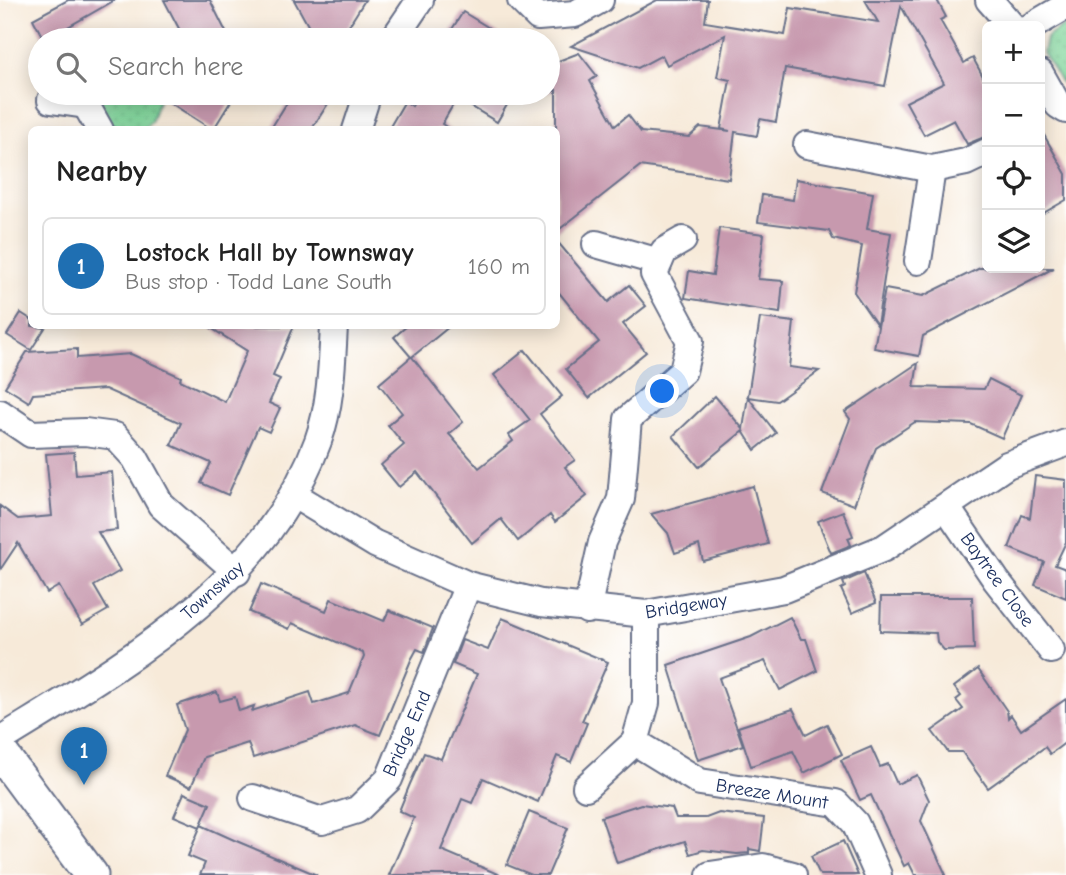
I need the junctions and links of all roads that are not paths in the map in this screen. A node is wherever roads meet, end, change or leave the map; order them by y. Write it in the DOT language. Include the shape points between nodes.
graph roads {
  1 [pos="420,0"];
  2 [pos="521,0"];
  3 [pos="600,0"];
  4 [pos="989,0"];
  5 [pos="1066,6"];
  6 [pos="1008,21"];
  7 [pos="1040,21"];
  8 [pos="401,28"];
  9 [pos="1044,84"];
  10 [pos="90,105"];
  11 [pos="364,105"];
  12 [pos="1054,111"];
  13 [pos="98,126"];
  14 [pos="357,126"];
  15 [pos="807,145"];
  16 [pos="982,154"];
  17 [pos="932,169"];
  18 [pos="683,240"];
  19 [pos="597,244"];
  20 [pos="918,261"];
  21 [pos="659,262"];
  22 [pos="334,329"];
  23 [pos="0,412"];
  24 [pos="1066,443"];
  25 [pos="294,495"];
  26 [pos="947,508"];
  27 [pos="237,572"];
  28 [pos="468,585"];
  29 [pos="587,610"];
  30 [pos="646,614"];
  31 [pos="1051,650"];
  32 [pos="0,740"];
  33 [pos="635,742"];
  34 [pos="0,752"];
  35 [pos="586,787"];
  36 [pos="253,798"];
  37 [pos="91,875"];
  38 [pos="710,875"];
  39 [pos="793,875"];
  40 [pos="877,875"];
  1 -- 8 [label="street"];
  2 -- 3 [label="street" via="538,17 576,14"];
  4 -- 6 [label="street"];
  5 -- 7 [label="street"];
  9 -- 12 [label="street"];
  10 -- 13 [label="street"];
  11 -- 14 [label="street"];
  15 -- 17 [label="street"];
  16 -- 17 [label="street"];
  17 -- 20 [label="street"];
  18 -- 21 [label="street" via="664,251"];
  19 -- 21 [label="street"];
  21 -- 29 [label="street" via="654,274 690,341 682,371 628,419 621,499 601,542"];
  22 -- 25 [label="street, Townsway" via="319,439"];
  23 -- 27 [label="street" via="31,435 85,432 115,436 135,458 161,505"];
  24 -- 26 [label="street, Bridgeway" via="1007,465"];
  25 -- 27 [label="street, Townsway"];
  25 -- 28 [label="street, Bridgeway" via="375,544"];
  26 -- 30 [label="street, Bridgeway" via="884,548 784,589"];
  26 -- 31 [label="street, Baytree Close"];
  27 -- 32 [label="street, Townsway" via="135,657"];
  28 -- 29 [label="street, Bridgeway"];
  28 -- 36 [label="street, Bridge End" via="390,779 357,810 322,821"];
  29 -- 30 [label="street, Bridgeway"];
  30 -- 33 [label="street" via="646,703"];
  33 -- 35 [label="street"];
  33 -- 40 [label="street, Breeze Mount" via="700,782 836,803 855,823"];
  34 -- 37 [label="street"];
  38 -- 39 [label="street" via="763,867"];
}
